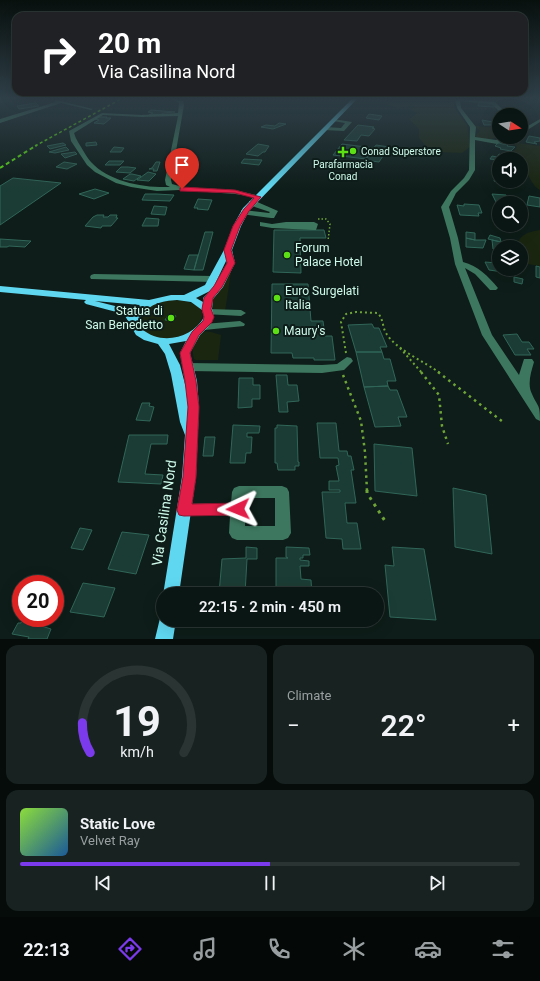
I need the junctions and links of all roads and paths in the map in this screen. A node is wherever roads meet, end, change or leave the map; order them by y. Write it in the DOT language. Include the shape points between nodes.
graph roads {
  1 [pos="76,129"];
  2 [pos="178,129"];
  3 [pos="326,129"];
  4 [pos="343,129"];
  5 [pos="472,129"];
  6 [pos="473,138"];
  7 [pos="492,138"];
  8 [pos="486,141"];
  9 [pos="492,142"];
  10 [pos="179,188"];
  11 [pos="258,197"];
  12 [pos="252,203"];
  13 [pos="244,212"];
  14 [pos="263,224"];
  15 [pos="272,226"];
  16 [pos="228,250"];
  17 [pos="459,264"];
  18 [pos="94,278"];
  19 [pos="213,279"];
  20 [pos="493,288"];
  21 [pos="0,289"];
  22 [pos="54,294"];
  23 [pos="186,298"];
  24 [pos="150,303"];
  25 [pos="208,310"];
  26 [pos="241,313"];
  27 [pos="134,322"];
  28 [pos="240,324"];
  29 [pos="200,331"];
  30 [pos="161,341"];
  31 [pos="397,345"];
  32 [pos="528,362"];
  33 [pos="344,364"];
  34 [pos="188,367"];
  35 [pos="525,392"];
  36 [pos="540,416"];
  37 [pos="503,422"];
  38 [pos="191,437"];
  39 [pos="448,444"];
  40 [pos="238,509"];
  41 [pos="184,510"];
  42 [pos="385,521"];
  43 [pos="172,587"];
  44 [pos="166,627"];
  45 [pos="164,639"];
  1 -- 10 [label="street" via="71,132 72,142 89,164 118,182 168,191"];
  2 -- 10 [label="street" via="168,180 169,185"];
  3 -- 4 [label="street"];
  3 -- 11 [label="main road"];
  5 -- 6 [label="street"];
  6 -- 8 [label="street"];
  6 -- 17 [label="street" via="472,170 467,179 453,192 446,207"];
  7 -- 8 [label="street"];
  8 -- 9 [label="street"];
  10 -- 11 [label="street" via="235,192"];
  11 -- 12 [label="main road"];
  12 -- 13 [label="main road"];
  12 -- 13 [label="street" via="274,211 271,216"];
  13 -- 16 [label="main road"];
  14 -- 15 [label="street"];
  16 -- 19 [label="main road"];
  16 -- 25 [label="main road" via="231,263 218,287 208,298"];
  17 -- 20 [label="street" via="471,266"];
  17 -- 35 [label="street" via="487,335"];
  18 -- 19 [label="street"];
  19 -- 23 [label="main road" via="205,289"];
  21 -- 22 [label="main road"];
  22 -- 24 [label="main road"];
  22 -- 27 [label="main road" via="118,308 128,312"];
  23 -- 24 [label="main road" via="167,298"];
  23 -- 25 [label="main road" via="202,304"];
  24 -- 27 [label="main road" via="136,315"];
  25 -- 26 [label="street"];
  25 -- 29 [label="main road" via="208,322"];
  27 -- 30 [label="main road" via="139,332"];
  28 -- 29 [label="street"];
  29 -- 30 [label="main road" via="179,339"];
  29 -- 34 [label="main road, Via Casilina Nord" via="185,353"];
  30 -- 38 [label="main road, Via Casilina Nord" via="171,355 175,367 183,412"];
  31 -- 33 [label="path" via="386,333 383,319 378,313 346,314 340,322 346,340"];
  31 -- 37 [label="path" via="439,372"];
  31 -- 39 [label="path" via="439,395 442,426"];
  32 -- 35 [label="street" via="524,376"];
  33 -- 34 [label="street" via="322,369"];
  33 -- 42 [label="path" via="361,421 367,493"];
  34 -- 38 [label="main road, Via Casilina Nord" via="193,407"];
  35 -- 36 [label="street"];
  38 -- 41 [label="main road, Via Casilina Nord"];
  40 -- 41 [label="street"];
  41 -- 43 [label="main road, Via Casilina Nord"];
  44 -- 45 [label="main road"];
}
